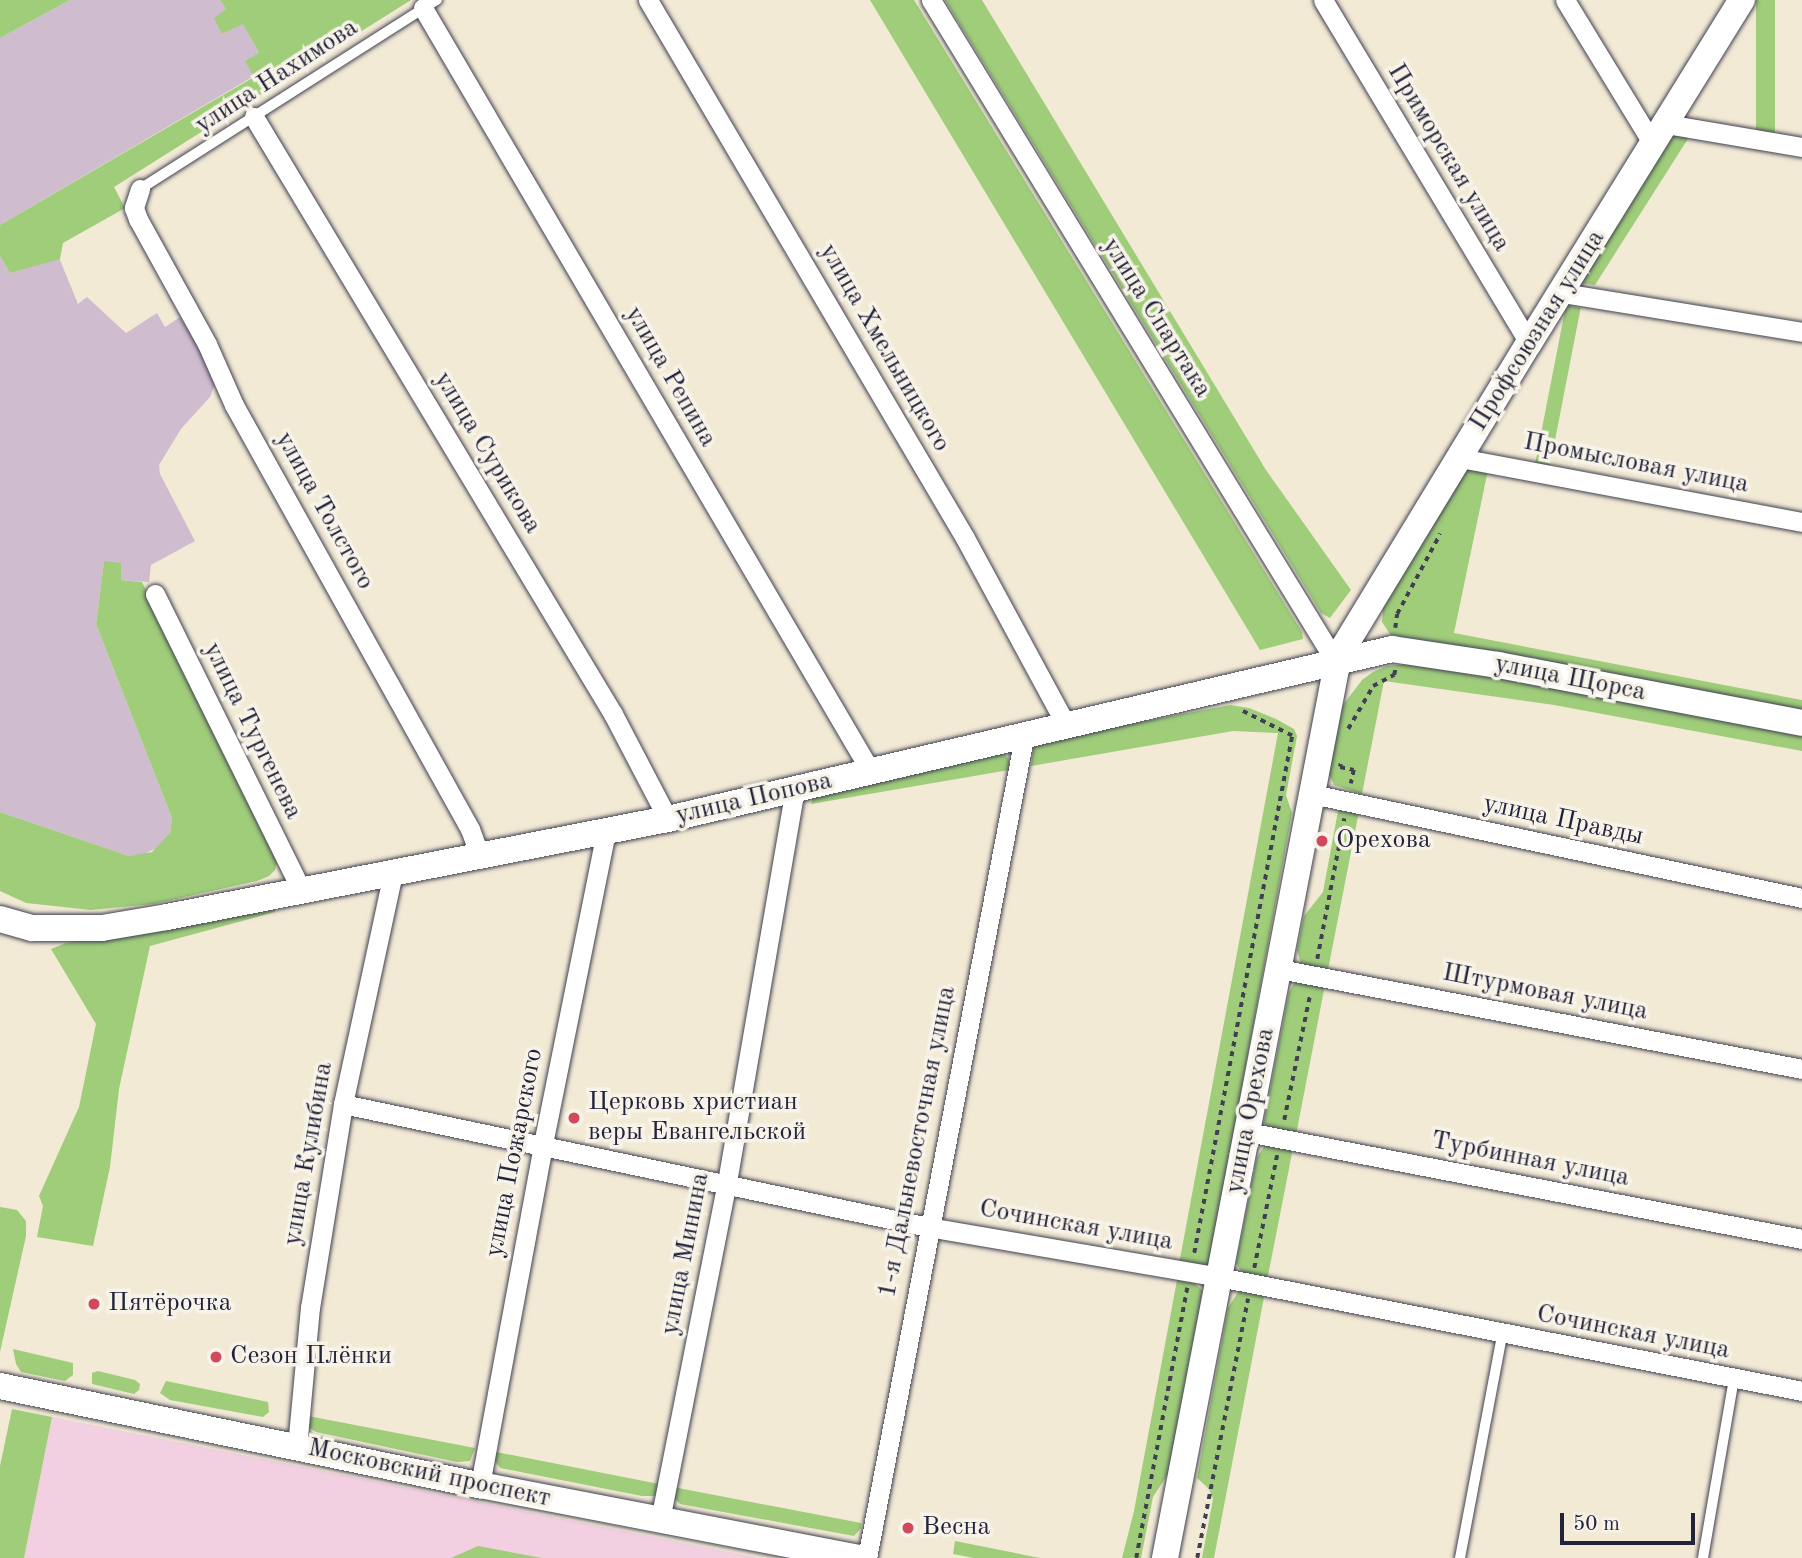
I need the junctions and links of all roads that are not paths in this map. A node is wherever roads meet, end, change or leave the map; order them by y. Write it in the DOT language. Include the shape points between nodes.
graph roads {
  1 [pos="648,0"];
  2 [pos="930,0"];
  3 [pos="1323,0"];
  4 [pos="1565,0"];
  5 [pos="1742,0"];
  6 [pos="430,4"];
  7 [pos="254,117"];
  8 [pos="1659,134"];
  9 [pos="1802,147"];
  10 [pos="140,189"];
  11 [pos="1562,293"];
  12 [pos="1802,332"];
  13 [pos="1529,343"];
  14 [pos="1461,457"];
  15 [pos="1802,522"];
  16 [pos="155,594"];
  17 [pos="1337,664"];
  18 [pos="1802,723"];
  19 [pos="1067,727"];
  20 [pos="1024,737"];
  21 [pos="871,772"];
  22 [pos="795,790"];
  23 [pos="1312,794"];
  24 [pos="668,820"];
  25 [pos="606,832"];
  26 [pos="480,856"];
  27 [pos="393,873"];
  28 [pos="302,891"];
  29 [pos="1802,898"];
  30 [pos="0,919"];
  31 [pos="1279,969"];
  32 [pos="1802,1069"];
  33 [pos="343,1104"];
  34 [pos="1247,1132"];
  35 [pos="543,1144"];
  36 [pos="727,1182"];
  37 [pos="928,1227"];
  38 [pos="1802,1239"];
  39 [pos="1219,1277"];
  40 [pos="1502,1335"];
  41 [pos="1734,1379"];
  42 [pos="0,1387"];
  43 [pos="1802,1391"];
  44 [pos="297,1447"];
  45 [pos="480,1485"];
  46 [pos="660,1520"];
  47 [pos="858,1558"];
  48 [pos="867,1558"];
  49 [pos="1165,1558"];
  50 [pos="1460,1558"];
  51 [pos="1703,1558"];
  1 -- 19 [label="street, улица Хмельницкого" via="965,538"];
  2 -- 17 [label="street, улица Спартака"];
  3 -- 13 [label="street, Приморская улица"];
  4 -- 8 [label="street"];
  5 -- 8 [label="street, Профсоюзная улица"];
  6 -- 7 [label="lane, улица Нахимова"];
  6 -- 21 [label="street, улица Репина"];
  7 -- 10 [label="lane, улица Нахимова"];
  7 -- 24 [label="street, улица Сурикова" via="613,714"];
  8 -- 9 [label="street"];
  8 -- 11 [label="street, Профсоюзная улица"];
  10 -- 26 [label="street, улица Толстого" via="134,208 138,219 207,344 234,405 470,829"];
  11 -- 12 [label="street"];
  11 -- 13 [label="street, Профсоюзная улица"];
  13 -- 14 [label="street, Профсоюзная улица"];
  14 -- 15 [label="street, Промысловая улица"];
  14 -- 17 [label="street, Профсоюзная улица"];
  16 -- 28 [label="street, улица Тургенева"];
  17 -- 18 [label="street, улица Щорса" via="1392,649"];
  17 -- 19 [label="street, улица Попова"];
  17 -- 23 [label="street, улица Орехова"];
  19 -- 20 [label="street, улица Попова"];
  20 -- 21 [label="street, улица Попова"];
  20 -- 37 [label="street, 1-я Дальневосточная улица"];
  21 -- 22 [label="street, улица Попова"];
  22 -- 24 [label="street, улица Попова"];
  22 -- 36 [label="street, улица Минина"];
  23 -- 29 [label="street, улица Правды"];
  23 -- 31 [label="street, улица Орехова"];
  24 -- 25 [label="street, улица Попова"];
  25 -- 26 [label="street, улица Попова"];
  25 -- 35 [label="street, улица Пожарского"];
  26 -- 27 [label="street, улица Попова"];
  27 -- 28 [label="street, улица Попова"];
  27 -- 33 [label="street, улица Кулибина"];
  28 -- 30 [label="street, улица Попова" via="91,928 32,928"];
  31 -- 32 [label="street, Штурмовая улица"];
  31 -- 34 [label="street, улица Орехова"];
  33 -- 35 [label="street, Сочинская улица"];
  33 -- 44 [label="street, улица Кулибина" via="313,1281"];
  34 -- 38 [label="street, Турбинная улица"];
  34 -- 39 [label="street, улица Орехова"];
  35 -- 36 [label="street, Сочинская улица"];
  35 -- 45 [label="street, улица Пожарского"];
  36 -- 37 [label="street, Сочинская улица"];
  36 -- 46 [label="street, улица Минина"];
  37 -- 39 [label="street, Сочинская улица"];
  37 -- 48 [label="street, 1-я Дальневосточная улица"];
  39 -- 40 [label="street, Сочинская улица"];
  39 -- 49 [label="street, улица Орехова"];
  40 -- 41 [label="street, Сочинская улица"];
  40 -- 50 [label="lane"];
  41 -- 43 [label="street, Сочинская улица"];
  41 -- 51 [label="lane"];
  42 -- 44 [label="street, Московский проспект"];
  44 -- 45 [label="street, Московский проспект"];
  45 -- 46 [label="street, Московский проспект"];
  46 -- 47 [label="street, Московский проспект"];
}
